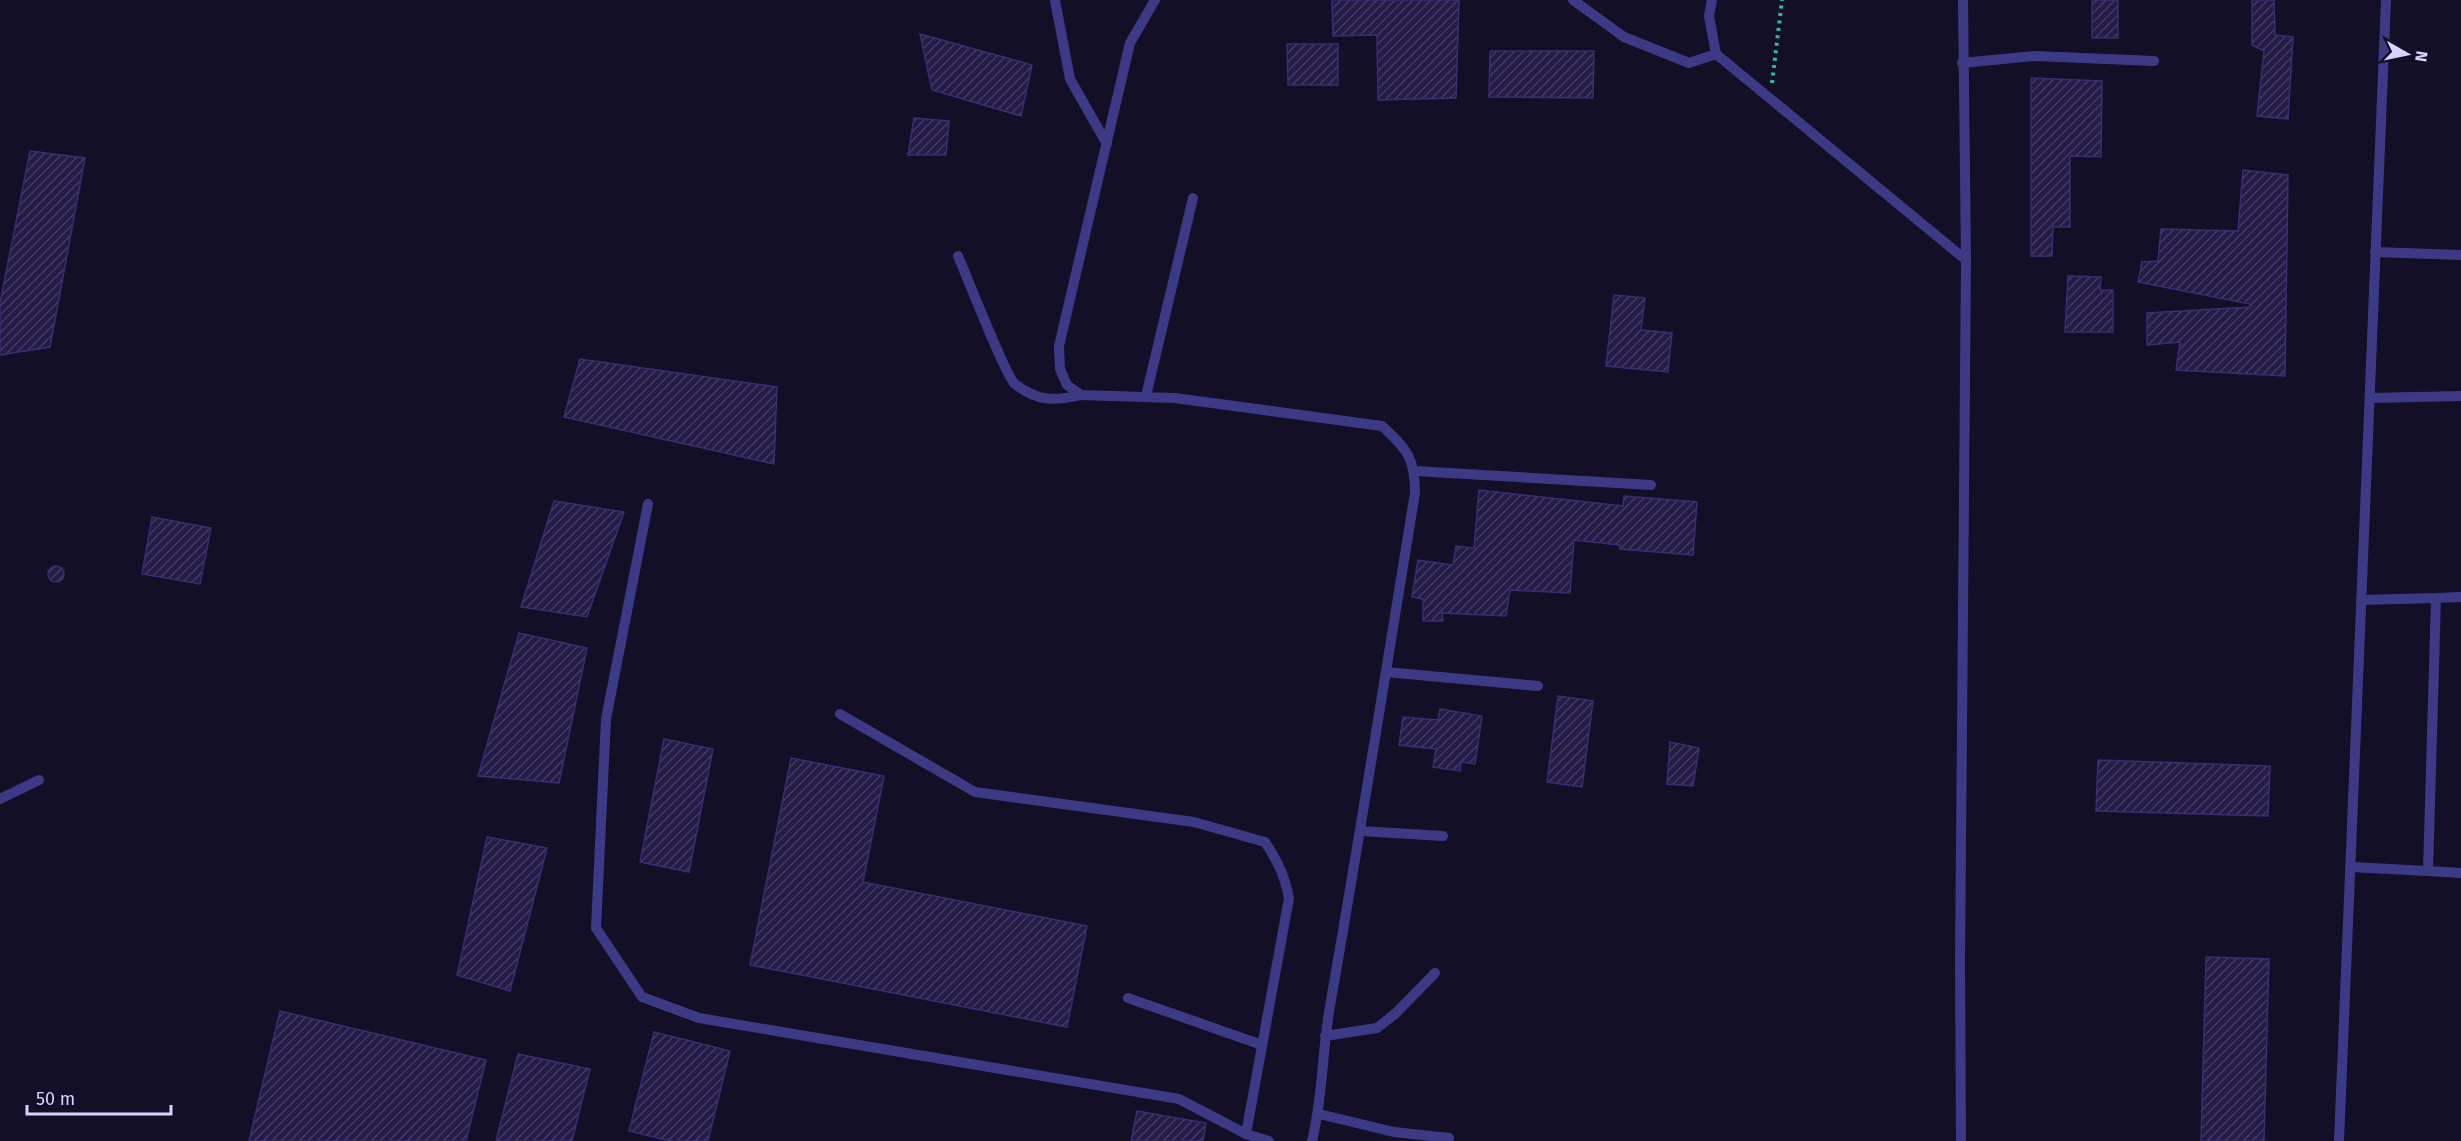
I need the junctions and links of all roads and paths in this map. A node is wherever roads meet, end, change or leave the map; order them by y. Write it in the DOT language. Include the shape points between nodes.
graph roads {
  1 [pos="1054,0"];
  2 [pos="1155,0"];
  3 [pos="1573,0"];
  4 [pos="1712,0"];
  5 [pos="1782,0"];
  6 [pos="1963,0"];
  7 [pos="2386,0"];
  8 [pos="1716,54"];
  9 [pos="2154,61"];
  10 [pos="1962,63"];
  11 [pos="1770,96"];
  12 [pos="1107,144"];
  13 [pos="1193,198"];
  14 [pos="2375,252"];
  15 [pos="2461,255"];
  16 [pos="958,256"];
  17 [pos="1966,260"];
  18 [pos="1081,395"];
  19 [pos="1146,396"];
  20 [pos="2461,396"];
  21 [pos="2370,398"];
  22 [pos="1415,471"];
  23 [pos="1651,485"];
  24 [pos="648,504"];
  25 [pos="2461,597"];
  26 [pos="2436,598"];
  27 [pos="2361,600"];
  28 [pos="1386,672"];
  29 [pos="1538,686"];
  30 [pos="840,714"];
  31 [pos="39,780"];
  32 [pos="0,799"];
  33 [pos="1361,831"];
  34 [pos="1443,836"];
  35 [pos="2351,867"];
  36 [pos="2428,871"];
  37 [pos="2461,873"];
  38 [pos="1435,972"];
  39 [pos="1128,998"];
  40 [pos="1325,1036"];
  41 [pos="1262,1045"];
  42 [pos="1318,1114"];
  43 [pos="1246,1134"];
  44 [pos="1449,1138"];
  45 [pos="1269,1141"];
  46 [pos="1312,1141"];
  47 [pos="1961,1141"];
  48 [pos="2339,1141"];
  1 -- 12 [label="lane" via="1070,79"];
  2 -- 12 [label="lane" via="1130,43"];
  3 -- 8 [label="lane" via="1624,37 1689,63"];
  4 -- 8 [label="lane" via="1708,16"];
  5 -- 11 [label="path"];
  6 -- 10 [label="lane"];
  7 -- 14 [label="lane"];
  8 -- 11 [label="lane"];
  9 -- 10 [label="lane" via="2034,56"];
  10 -- 17 [label="lane"];
  11 -- 17 [label="lane"];
  12 -- 18 [label="lane" via="1059,346 1060,369 1067,384"];
  13 -- 19 [label="lane"];
  14 -- 15 [label="lane"];
  14 -- 21 [label="lane"];
  16 -- 18 [label="lane" via="1013,382 1035,397 1058,400"];
  17 -- 47 [label="lane"];
  18 -- 19 [label="lane"];
  19 -- 22 [label="lane" via="1382,426 1404,446"];
  20 -- 21 [label="lane"];
  21 -- 27 [label="lane"];
  22 -- 23 [label="lane"];
  22 -- 28 [label="lane" via="1415,493"];
  24 -- 43 [label="lane" via="606,719 596,928 642,996 699,1018 1179,1099"];
  25 -- 26 [label="lane"];
  26 -- 27 [label="lane"];
  26 -- 36 [label="lane"];
  27 -- 35 [label="lane"];
  28 -- 29 [label="lane"];
  28 -- 33 [label="lane"];
  30 -- 41 [label="lane" via="975,792 1194,822 1265,842 1286,880 1289,898"];
  31 -- 32 [label="lane"];
  33 -- 34 [label="lane"];
  33 -- 40 [label="lane"];
  35 -- 36 [label="lane"];
  35 -- 48 [label="lane"];
  36 -- 37 [label="lane"];
  38 -- 40 [label="lane" via="1377,1028"];
  39 -- 41 [label="lane"];
  40 -- 42 [label="lane"];
  41 -- 43 [label="lane"];
  42 -- 44 [label="lane" via="1394,1132"];
  42 -- 46 [label="lane"];
  43 -- 45 [label="lane"];
}
